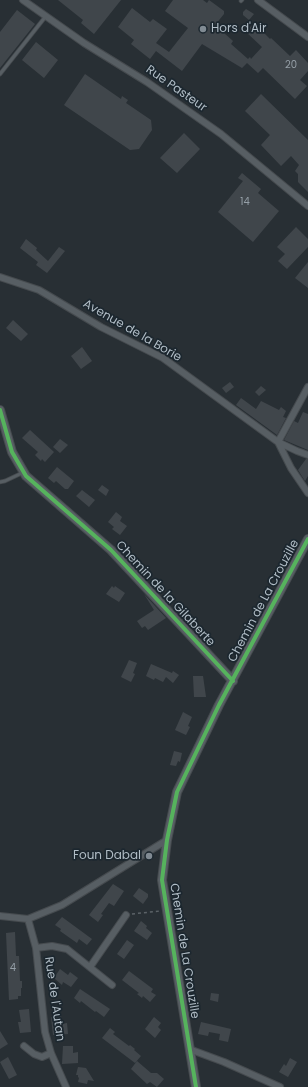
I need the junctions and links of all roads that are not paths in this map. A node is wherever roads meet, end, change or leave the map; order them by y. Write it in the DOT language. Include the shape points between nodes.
graph roads {
  1 [pos="23,0"];
  2 [pos="258,0"];
  3 [pos="46,16"];
  4 [pos="308,37"];
  5 [pos="0,74"];
  6 [pos="308,206"];
  7 [pos="0,277"];
  8 [pos="308,387"];
  9 [pos="0,410"];
  10 [pos="278,442"];
  11 [pos="308,455"];
  12 [pos="24,472"];
  13 [pos="0,482"];
  14 [pos="308,493"];
  15 [pos="308,539"];
  16 [pos="232,681"];
  17 [pos="167,840"];
  18 [pos="126,915"];
  19 [pos="0,916"];
  20 [pos="28,920"];
  21 [pos="36,948"];
  22 [pos="90,968"];
  23 [pos="112,985"];
  24 [pos="24,1046"];
  25 [pos="189,1048"];
  26 [pos="51,1053"];
  27 [pos="66,1087"];
  28 [pos="196,1087"];
  29 [pos="280,1087"];
  1 -- 3 [label="street, Rue Pasteur"];
  2 -- 4 [label="street"];
  3 -- 5 [label="lane"];
  3 -- 6 [label="street, Rue Pasteur" via="221,134"];
  7 -- 10 [label="street, Avenue de la Borie" via="39,290 101,327 163,358"];
  8 -- 10 [label="street"];
  9 -- 12 [label="street, Chemin de la Gilaberte" via="12,452"];
  10 -- 11 [label="street, Avenue de la Borie"];
  10 -- 14 [label="street"];
  12 -- 13 [label="lane"];
  12 -- 16 [label="street, Chemin de la Gilaberte" via="111,550"];
  15 -- 16 [label="street, Chemin de La Crouzille"];
  16 -- 17 [label="street, Chemin de La Crouzille" via="177,792"];
  17 -- 20 [label="street" via="62,905"];
  17 -- 25 [label="street, Chemin de La Crouzille" via="162,880"];
  18 -- 22 [label="street"];
  19 -- 20 [label="street"];
  20 -- 21 [label="street, Rue de l'Autan"];
  21 -- 22 [label="street, Rue de l'Autan" via="52,946 68,949"];
  21 -- 26 [label="street, Rue de l'Autan" via="45,1032"];
  22 -- 23 [label="street, Rue de l'Autan"];
  24 -- 26 [label="street, Rue de l'Autan" via="42,1057"];
  25 -- 28 [label="street, Chemin de La Crouzille"];
  25 -- 29 [label="street"];
  26 -- 27 [label="street, Rue de l'Autan"];
}
